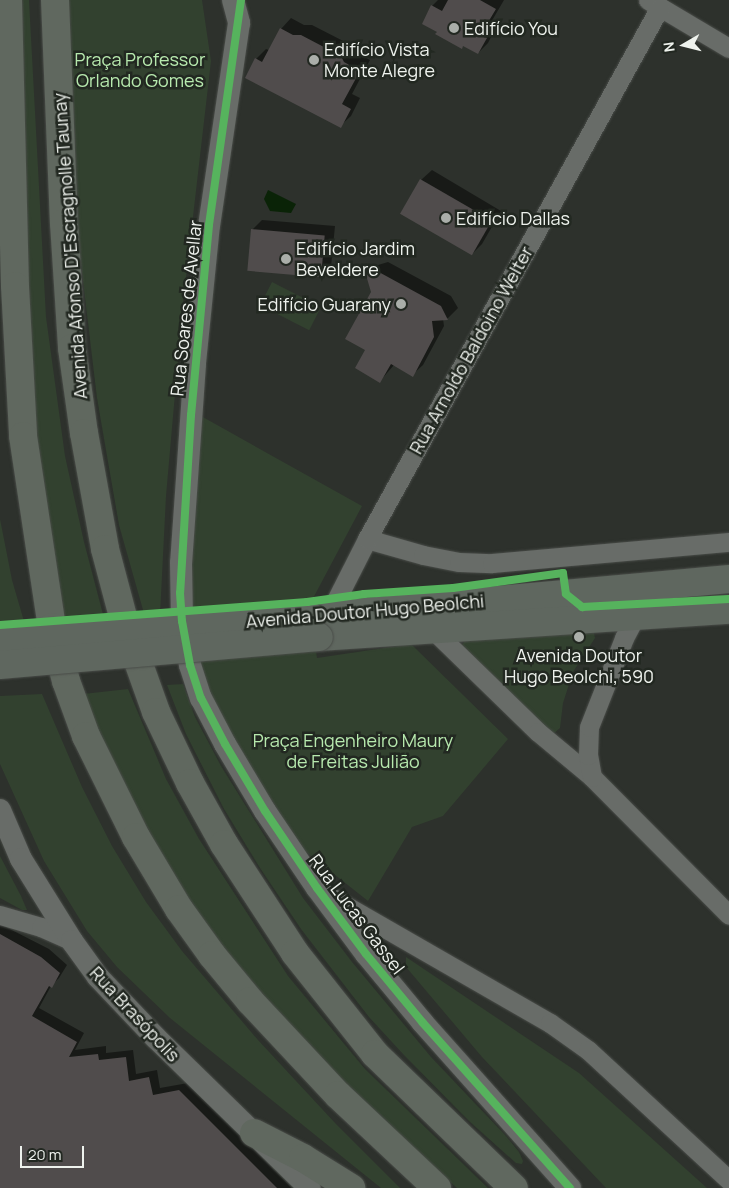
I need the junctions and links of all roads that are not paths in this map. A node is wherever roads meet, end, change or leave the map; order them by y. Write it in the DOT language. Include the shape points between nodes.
graph roads {
  1 [pos="8,0"];
  2 [pos="56,0"];
  3 [pos="233,0"];
  4 [pos="241,0"];
  5 [pos="654,3"];
  6 [pos="239,24"];
  7 [pos="729,48"];
  8 [pos="367,539"];
  9 [pos="729,542"];
  10 [pos="729,579"];
  11 [pos="729,585"];
  12 [pos="729,610"];
  13 [pos="636,614"];
  14 [pos="182,621"];
  15 [pos="319,624"];
  16 [pos="431,628"];
  17 [pos="0,638"];
  18 [pos="0,665"];
  19 [pos="592,777"];
  20 [pos="0,810"];
  21 [pos="317,888"];
  22 [pos="0,915"];
  23 [pos="729,916"];
  24 [pos="72,941"];
  25 [pos="254,1132"];
  26 [pos="729,1180"];
  27 [pos="310,1188"];
  28 [pos="351,1188"];
  29 [pos="437,1188"];
  30 [pos="514,1188"];
  31 [pos="570,1188"];
  1 -- 29 [label="highway" via="15,286 23,436 52,627 66,681 86,736 136,838 179,910 250,1001 338,1095"];
  2 -- 30 [label="highway, Avenida Afonso D'Escragnolle Taunay" via="72,348 105,550 126,628 156,712 224,844 295,952 375,1054"];
  3 -- 6 [label="street"];
  4 -- 6 [label="street, Rua Soares de Avellar"];
  5 -- 7 [label="street"];
  5 -- 8 [label="street, Rua Arnoldo Baldoino Welter"];
  6 -- 14 [label="street, Rua Soares de Avellar" via="209,225 195,364 181,563"];
  8 -- 9 [label="street" via="459,562"];
  8 -- 15 [label="street, Rua Arnoldo Baldoino Welter"];
  10 -- 15 [label="main road, Avenida Doutor Hugo Beolchi"];
  11 -- 13 [label="main road" via="660,592 642,605"];
  12 -- 13 [label="main road, Avenida Doutor Hugo Beolchi"];
  13 -- 16 [label="main road, Avenida Doutor Hugo Beolchi"];
  13 -- 19 [label="street" via="589,727 588,755"];
  14 -- 21 [label="street, Rua Lucas Gassel" via="190,665 209,713 265,810"];
  15 -- 16 [label="main road, Avenida Doutor Hugo Beolchi"];
  15 -- 17 [label="main road, Avenida Doutor Hugo Beolchi, bridge"];
  15 -- 18 [label="main road, Avenida Doutor Hugo Beolchi, bridge"];
  16 -- 19 [label="street" via="538,732"];
  19 -- 23 [label="street"];
  20 -- 24 [label="street, Rua Brasópolis" via="20,859"];
  21 -- 26 [label="street" via="550,1023 588,1050"];
  21 -- 31 [label="street, Rua Lucas Gassel" via="423,1023"];
  22 -- 24 [label="street" via="42,927"];
  24 -- 25 [label="street, Rua Brasópolis" via="98,977 155,1038"];
  25 -- 27 [label="street, Rua Brasópolis"];
  25 -- 28 [label="highway"];
}
